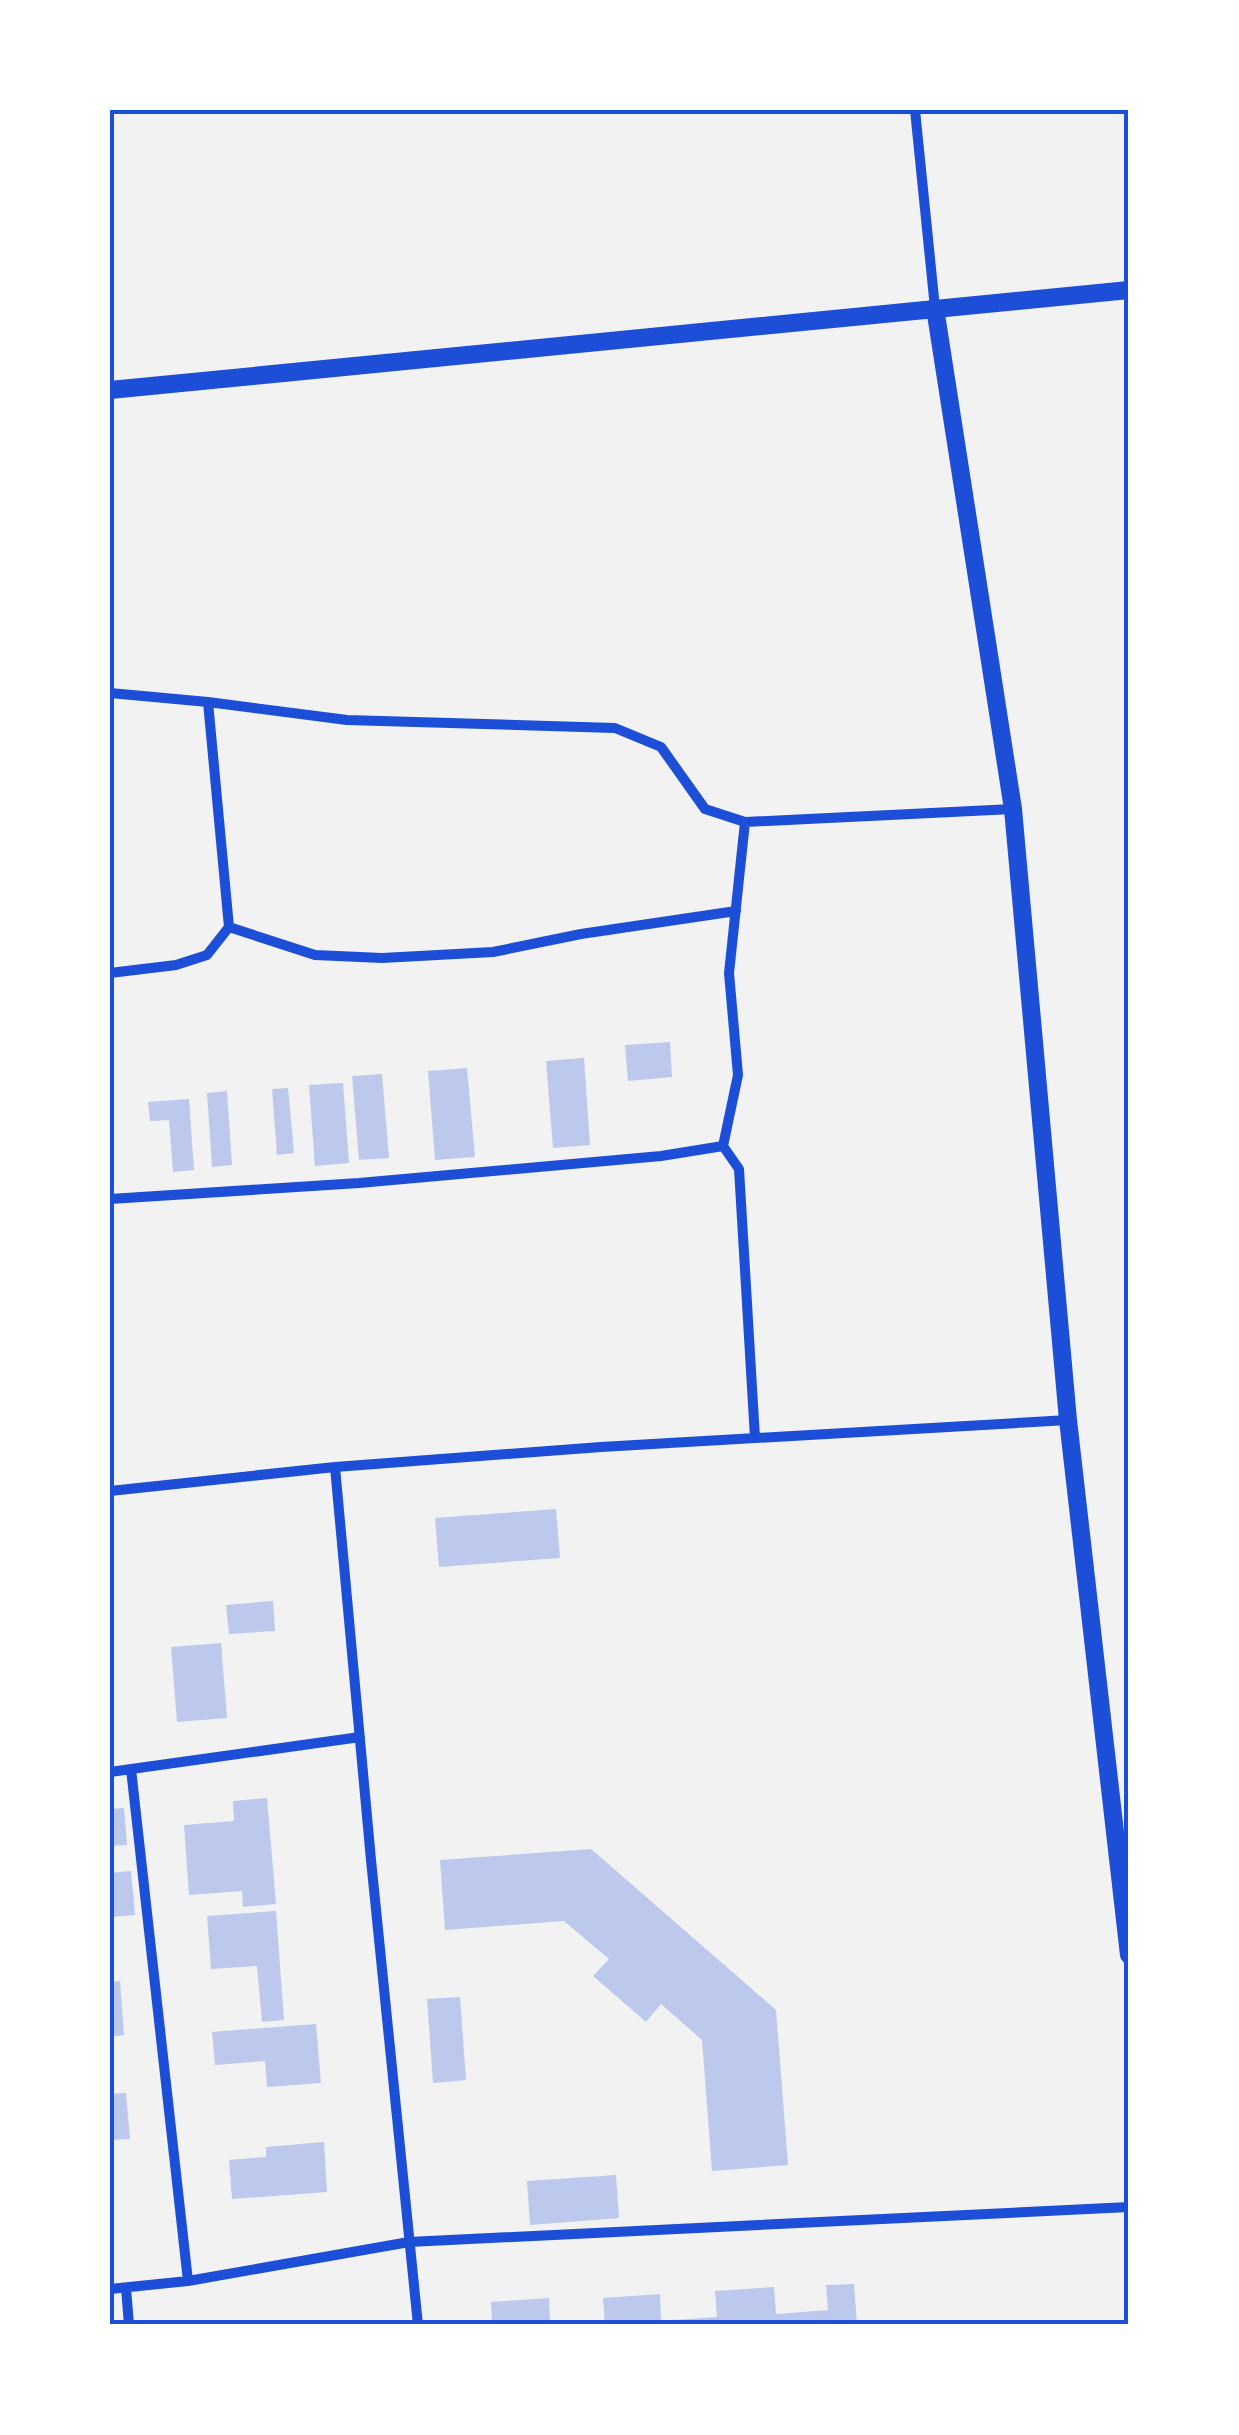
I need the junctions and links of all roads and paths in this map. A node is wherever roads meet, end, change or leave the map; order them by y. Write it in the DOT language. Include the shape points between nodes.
graph roads {
  1 [pos="915,110"];
  2 [pos="1129,290"];
  3 [pos="936,308"];
  4 [pos="110,390"];
  5 [pos="110,693"];
  6 [pos="208,702"];
  7 [pos="1013,808"];
  8 [pos="745,822"];
  9 [pos="736,911"];
  10 [pos="229,927"];
  11 [pos="110,973"];
  12 [pos="723,1146"];
  13 [pos="110,1199"];
  14 [pos="1068,1420"];
  15 [pos="755,1438"];
  16 [pos="335,1467"];
  17 [pos="110,1478"];
  18 [pos="111,1491"];
  19 [pos="360,1738"];
  20 [pos="132,1769"];
  21 [pos="110,1772"];
  22 [pos="1129,1954"];
  23 [pos="1129,2207"];
  24 [pos="410,2242"];
  25 [pos="188,2282"];
  26 [pos="126,2288"];
  27 [pos="110,2289"];
  28 [pos="129,2325"];
  29 [pos="418,2325"];
  1 -- 3 [label="street"];
  2 -- 3 [label="street"];
  3 -- 4 [label="street"];
  3 -- 7 [label="street"];
  5 -- 6 [label="street"];
  6 -- 8 [label="street" via="346,720 615,728 661,746 705,809"];
  6 -- 10 [label="street"];
  7 -- 8 [label="street"];
  7 -- 14 [label="street"];
  8 -- 9 [label="street"];
  9 -- 10 [label="street" via="493,952 382,958 315,955"];
  9 -- 12 [label="street" via="729,973 738,1075"];
  10 -- 11 [label="street" via="207,955"];
  12 -- 13 [label="street" via="359,1183"];
  12 -- 15 [label="street" via="738,1169"];
  14 -- 15 [label="street"];
  14 -- 22 [label="street"];
  15 -- 16 [label="street"];
  16 -- 18 [label="street"];
  16 -- 19 [label="street"];
  17 -- 18 [label="street"];
  19 -- 20 [label="street"];
  19 -- 24 [label="street"];
  20 -- 21 [label="street"];
  20 -- 25 [label="street"];
  23 -- 24 [label="street"];
  24 -- 25 [label="street"];
  24 -- 29 [label="street"];
  25 -- 26 [label="street"];
  26 -- 27 [label="street"];
  26 -- 28 [label="street"];
}
